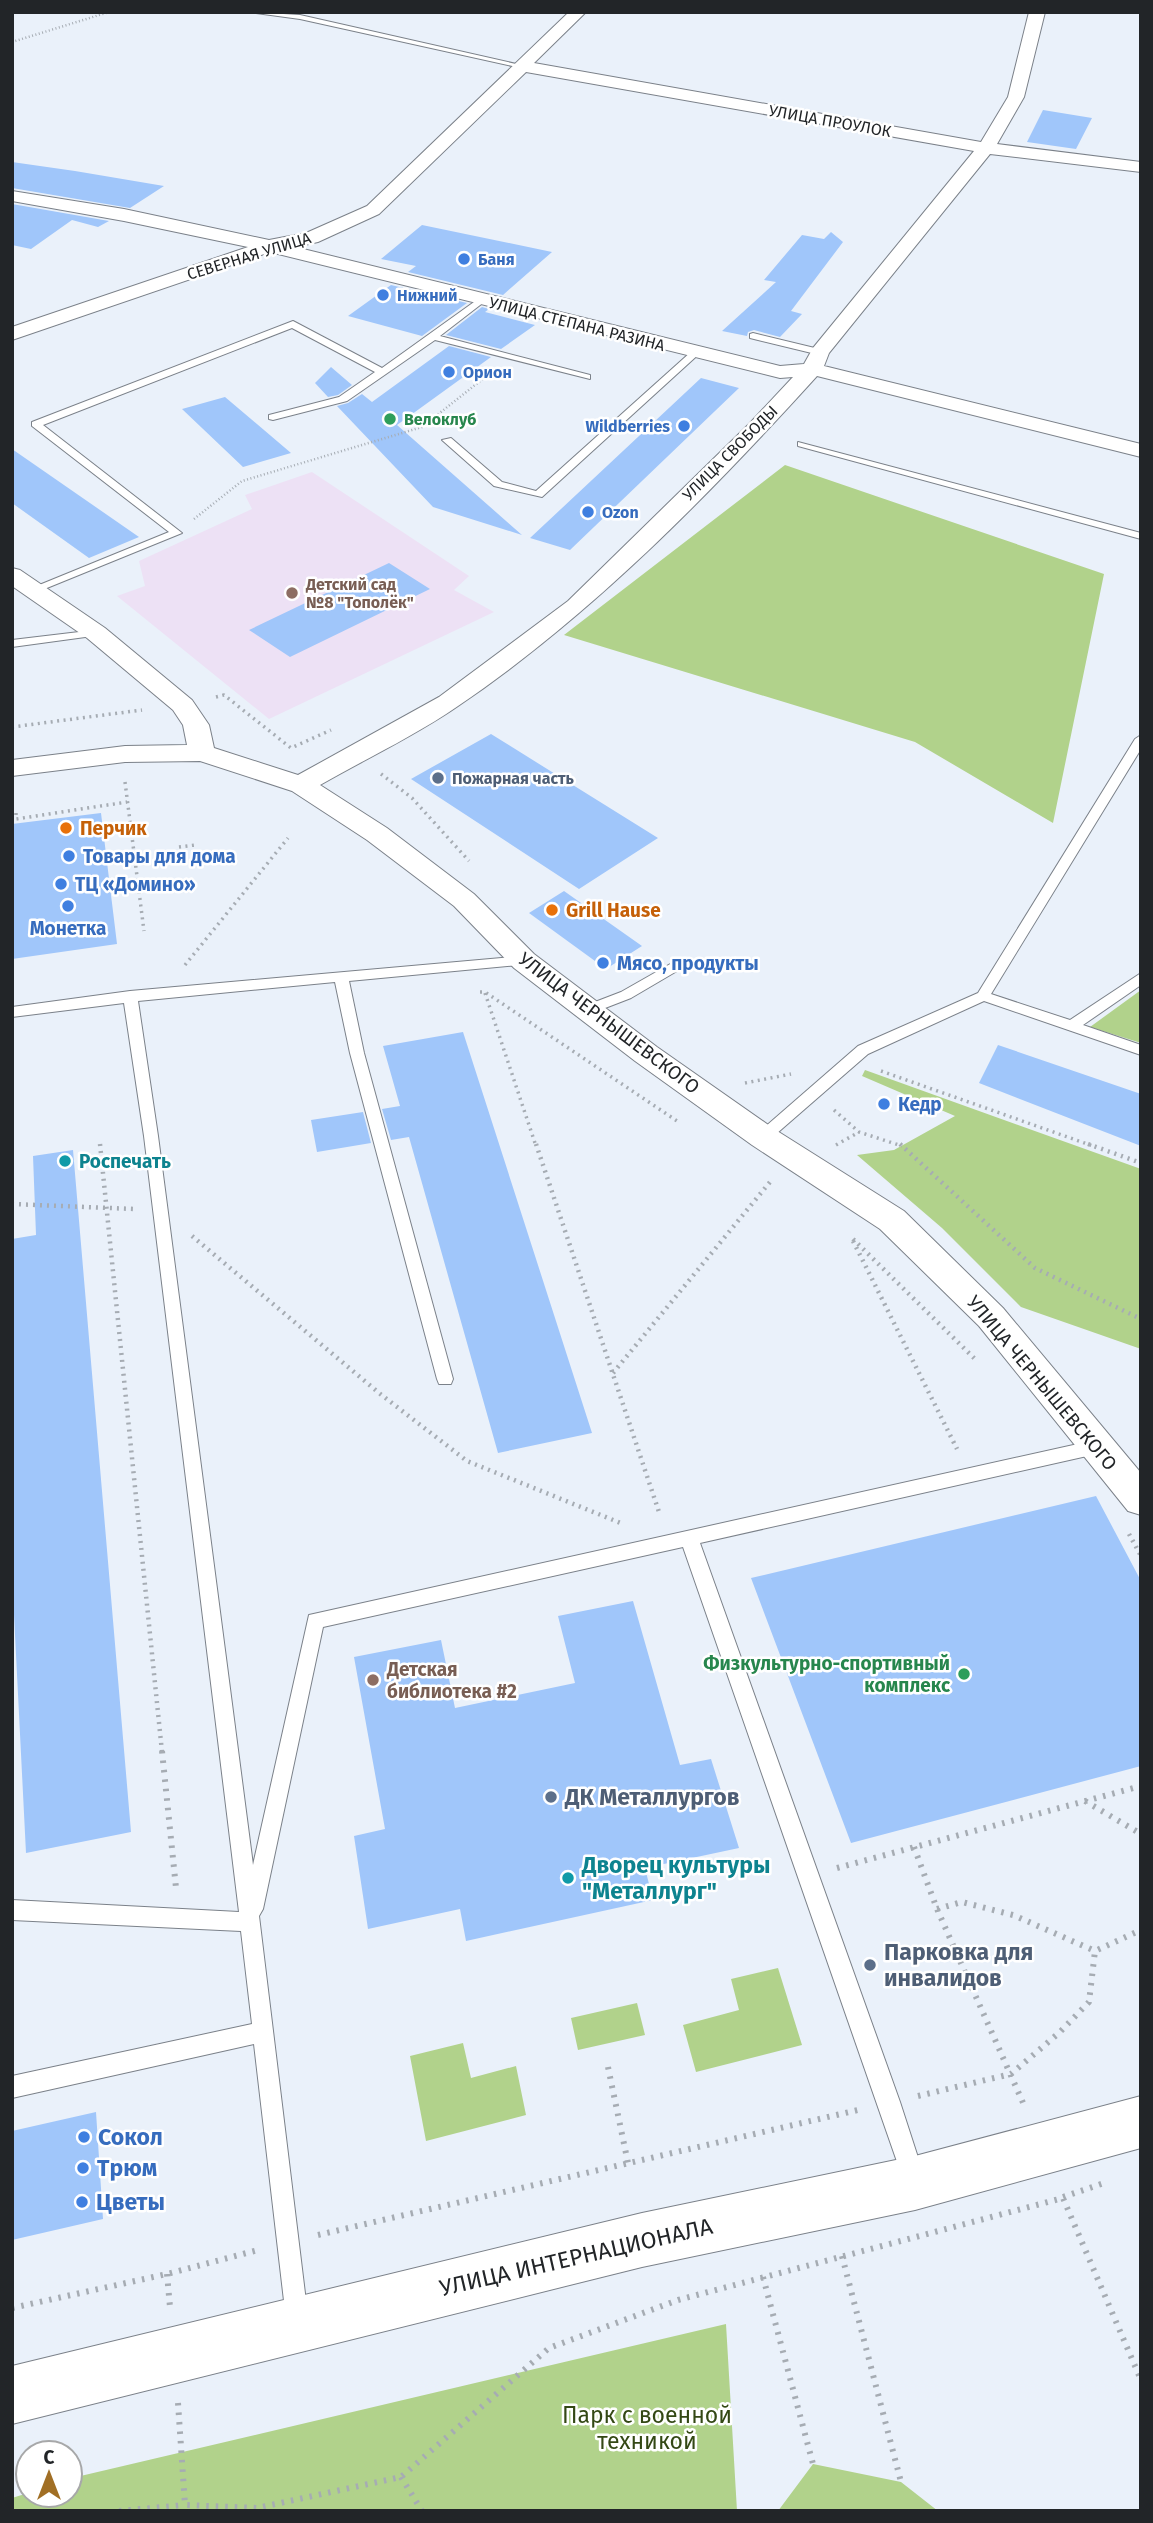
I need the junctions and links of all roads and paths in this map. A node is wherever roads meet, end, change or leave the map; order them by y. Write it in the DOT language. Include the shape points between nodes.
graph roads {
  1 [pos="109,12"];
  2 [pos="252,12"];
  3 [pos="579,12"];
  4 [pos="1037,12"];
  5 [pos="12,42"];
  6 [pos="522,66"];
  7 [pos="986,148"];
  8 [pos="1141,167"];
  9 [pos="12,196"];
  10 [pos="269,247"];
  11 [pos="481,300"];
  12 [pos="12,334"];
  13 [pos="753,336"];
  14 [pos="433,337"];
  15 [pos="695,353"];
  16 [pos="510,357"];
  17 [pos="816,360"];
  18 [pos="382,372"];
  19 [pos="587,377"];
  20 [pos="273,417"];
  21 [pos="447,440"];
  22 [pos="802,444"];
  23 [pos="1141,452"];
  24 [pos="177,533"];
  25 [pos="1141,536"];
  26 [pos="23,582"];
  27 [pos="96,633"];
  28 [pos="12,644"];
  29 [pos="224,695"];
  30 [pos="183,705"];
  31 [pos="12,727"];
  32 [pos="1141,739"];
  33 [pos="371,744"];
  34 [pos="202,753"];
  35 [pos="12,768"];
  36 [pos="125,780"];
  37 [pos="302,785"];
  38 [pos="127,802"];
  39 [pos="16,813"];
  40 [pos="288,838"];
  41 [pos="195,845"];
  42 [pos="179,847"];
  43 [pos="475,867"];
  44 [pos="144,931"];
  45 [pos="524,961"];
  46 [pos="672,968"];
  47 [pos="341,976"];
  48 [pos="1141,978"];
  49 [pos="163,993"];
  50 [pos="130,996"];
  51 [pos="983,996"];
  52 [pos="587,1010"];
  53 [pos="12,1012"];
  54 [pos="1070,1027"];
  55 [pos="1141,1050"];
  56 [pos="789,1076"];
  57 [pos="814,1092"];
  58 [pos="690,1129"];
  59 [pos="763,1137"];
  60 [pos="100,1144"];
  61 [pos="758,1175"];
  62 [pos="769,1182"];
  63 [pos="779,1189"];
  64 [pos="12,1204"];
  65 [pos="105,1208"];
  66 [pos="160,1209"];
  67 [pos="1141,1319"];
  68 [pos="981,1365"];
  69 [pos="613,1373"];
  70 [pos="445,1379"];
  71 [pos="1096,1447"];
  72 [pos="970,1475"];
  73 [pos="1141,1500"];
  74 [pos="690,1538"];
  75 [pos="669,1542"];
  76 [pos="1141,1786"];
  77 [pos="1084,1801"];
  78 [pos="1141,1834"];
  79 [pos="914,1847"];
  80 [pos="809,1875"];
  81 [pos="937,1909"];
  82 [pos="12,1910"];
  83 [pos="180,1920"];
  84 [pos="250,1922"];
  85 [pos="1141,1930"];
  86 [pos="1095,1951"];
  87 [pos="263,2032"];
  88 [pos="607,2067"];
  89 [pos="1012,2074"];
  90 [pos="12,2087"];
  91 [pos="889,2102"];
  92 [pos="1141,2122"];
  93 [pos="628,2163"];
  94 [pos="915,2183"];
  95 [pos="288,2242"];
  96 [pos="842,2256"];
  97 [pos="167,2274"];
  98 [pos="763,2277"];
  99 [pos="12,2308"];
  100 [pos="298,2324"];
  101 [pos="174,2357"];
  102 [pos="1141,2380"];
  103 [pos="12,2395"];
  104 [pos="813,2464"];
  105 [pos="401,2477"];
  106 [pos="901,2482"];
  107 [pos="185,2505"];
  108 [pos="119,2511"];
  109 [pos="422,2511"];
  1 -- 5 [label="path"];
  2 -- 6 [label="lane" via="300,17"];
  3 -- 6 [label="street, СЕВЕРНАЯ УЛИЦА"];
  4 -- 7 [label="street, УЛИЦА СВОБОДЫ" via="1016,97"];
  6 -- 7 [label="street, УЛИЦА ПРОУЛОК"];
  6 -- 10 [label="street, СЕВЕРНАЯ УЛИЦА" via="373,210 311,238"];
  7 -- 8 [label="street, УЛИЦА ПРОУЛОК"];
  7 -- 17 [label="street, УЛИЦА СВОБОДЫ"];
  9 -- 10 [label="street, УЛИЦА СТЕПАНА РАЗИНА"];
  10 -- 11 [label="street, УЛИЦА СТЕПАНА РАЗИНА"];
  10 -- 12 [label="street, СЕВЕРНАЯ УЛИЦА"];
  11 -- 14 [label="lane"];
  11 -- 15 [label="street, УЛИЦА СТЕПАНА РАЗИНА"];
  13 -- 17 [label="lane"];
  14 -- 16 [label="lane"];
  14 -- 18 [label="lane"];
  15 -- 17 [label="street, УЛИЦА СТЕПАНА РАЗИНА" via="780,372"];
  15 -- 21 [label="lane" via="538,495 498,484"];
  16 -- 19 [label="lane"];
  16 -- 24 [label="path" via="422,427 242,481"];
  17 -- 23 [label="street, УЛИЦА СТЕПАНА РАЗИНА"];
  17 -- 33 [label="street, УЛИЦА СВОБОДЫ" via="757,429 576,606 448,702"];
  18 -- 20 [label="lane" via="344,399"];
  18 -- 24 [label="lane" via="293,324 36,424"];
  22 -- 25 [label="lane"];
  24 -- 26 [label="lane"];
  26 -- 27 [label="street"];
  27 -- 28 [label="lane"];
  27 -- 30 [label="street"];
  29 -- 33 [label="path" via="291,748 350,721"];
  30 -- 31 [label="path"];
  30 -- 34 [label="street" via="196,725"];
  32 -- 51 [label="lane"];
  33 -- 37 [label="street, УЛИЦА СВОБОДЫ"];
  33 -- 43 [label="path" via="385,749 374,768 412,798"];
  34 -- 35 [label="street, УЛИЦА ЧЕРНЫШЕВСКОГО" via="125,754"];
  34 -- 37 [label="street, УЛИЦА ЧЕРНЫШЕВСКОГО"];
  36 -- 38 [label="path"];
  37 -- 45 [label="street, УЛИЦА ЧЕРНЫШЕВСКОГО" via="464,900"];
  38 -- 39 [label="path" via="16,819"];
  38 -- 44 [label="path"];
  40 -- 49 [label="path"];
  41 -- 42 [label="path"];
  45 -- 47 [label="lane"];
  45 -- 52 [label="street, УЛИЦА ЧЕРНЫШЕВСКОГО"];
  46 -- 52 [label="lane" via="626,995"];
  47 -- 49 [label="lane"];
  47 -- 70 [label="lane" via="357,1053"];
  48 -- 54 [label="lane"];
  49 -- 50 [label="lane"];
  50 -- 53 [label="lane"];
  50 -- 66 [label="lane"];
  51 -- 54 [label="lane"];
  51 -- 57 [label="lane" via="863,1050"];
  52 -- 59 [label="street, УЛИЦА ЧЕРНЫШЕВСКОГО"];
  54 -- 55 [label="lane"];
  56 -- 57 [label="path"];
  57 -- 59 [label="lane"];
  57 -- 67 [label="path" via="859,1132 899,1143 1035,1268"];
  58 -- 69 [label="path" via="485,992"];
  59 -- 71 [label="street, УЛИЦА ЧЕРНЫШЕВСКОГО" via="892,1220 991,1317"];
  60 -- 65 [label="path"];
  61 -- 62 [label="path"];
  62 -- 63 [label="path"];
  62 -- 69 [label="path"];
  64 -- 65 [label="path"];
  65 -- 66 [label="path"];
  65 -- 83 [label="path"];
  66 -- 75 [label="path" via="467,1461"];
  66 -- 84 [label="lane"];
  68 -- 72 [label="path" via="852,1238"];
  69 -- 75 [label="path"];
  71 -- 72 [label="lane"];
  71 -- 73 [label="street, УЛИЦА ЧЕРНЫШЕВСКОГО"];
  72 -- 74 [label="lane"];
  74 -- 75 [label="lane"];
  74 -- 80 [label="lane"];
  75 -- 84 [label="lane" via="315,1621"];
  76 -- 77 [label="path"];
  77 -- 78 [label="path"];
  77 -- 79 [label="path"];
  79 -- 80 [label="path"];
  79 -- 81 [label="path"];
  80 -- 91 [label="lane"];
  81 -- 86 [label="path" via="962,1902 1013,1915"];
  81 -- 89 [label="path"];
  82 -- 83 [label="lane"];
  83 -- 84 [label="lane"];
  84 -- 87 [label="lane"];
  85 -- 86 [label="path"];
  86 -- 89 [label="path" via="1089,2002"];
  87 -- 90 [label="lane"];
  87 -- 95 [label="lane"];
  88 -- 93 [label="path"];
  89 -- 91 [label="path"];
  91 -- 93 [label="path"];
  91 -- 94 [label="lane"];
  92 -- 94 [label="main road, УЛИЦА ИНТЕРНАЦИОНАЛА"];
  93 -- 95 [label="path"];
  94 -- 100 [label="main road, УЛИЦА ИНТЕРНАЦИОНАЛА" via="642,2240"];
  95 -- 97 [label="path"];
  95 -- 100 [label="lane"];
  96 -- 98 [label="path"];
  96 -- 102 [label="path" via="1063,2198"];
  96 -- 106 [label="path"];
  97 -- 99 [label="path"];
  97 -- 101 [label="path"];
  98 -- 104 [label="path"];
  98 -- 105 [label="path" via="678,2300 549,2347"];
  100 -- 101 [label="main road, УЛИЦА ИНТЕРНАЦИОНАЛА"];
  101 -- 103 [label="main road, УЛИЦА ИНТЕРНАЦИОНАЛА"];
  101 -- 107 [label="path"];
  105 -- 107 [label="path" via="257,2508"];
  105 -- 109 [label="path"];
  107 -- 108 [label="path"];
}
